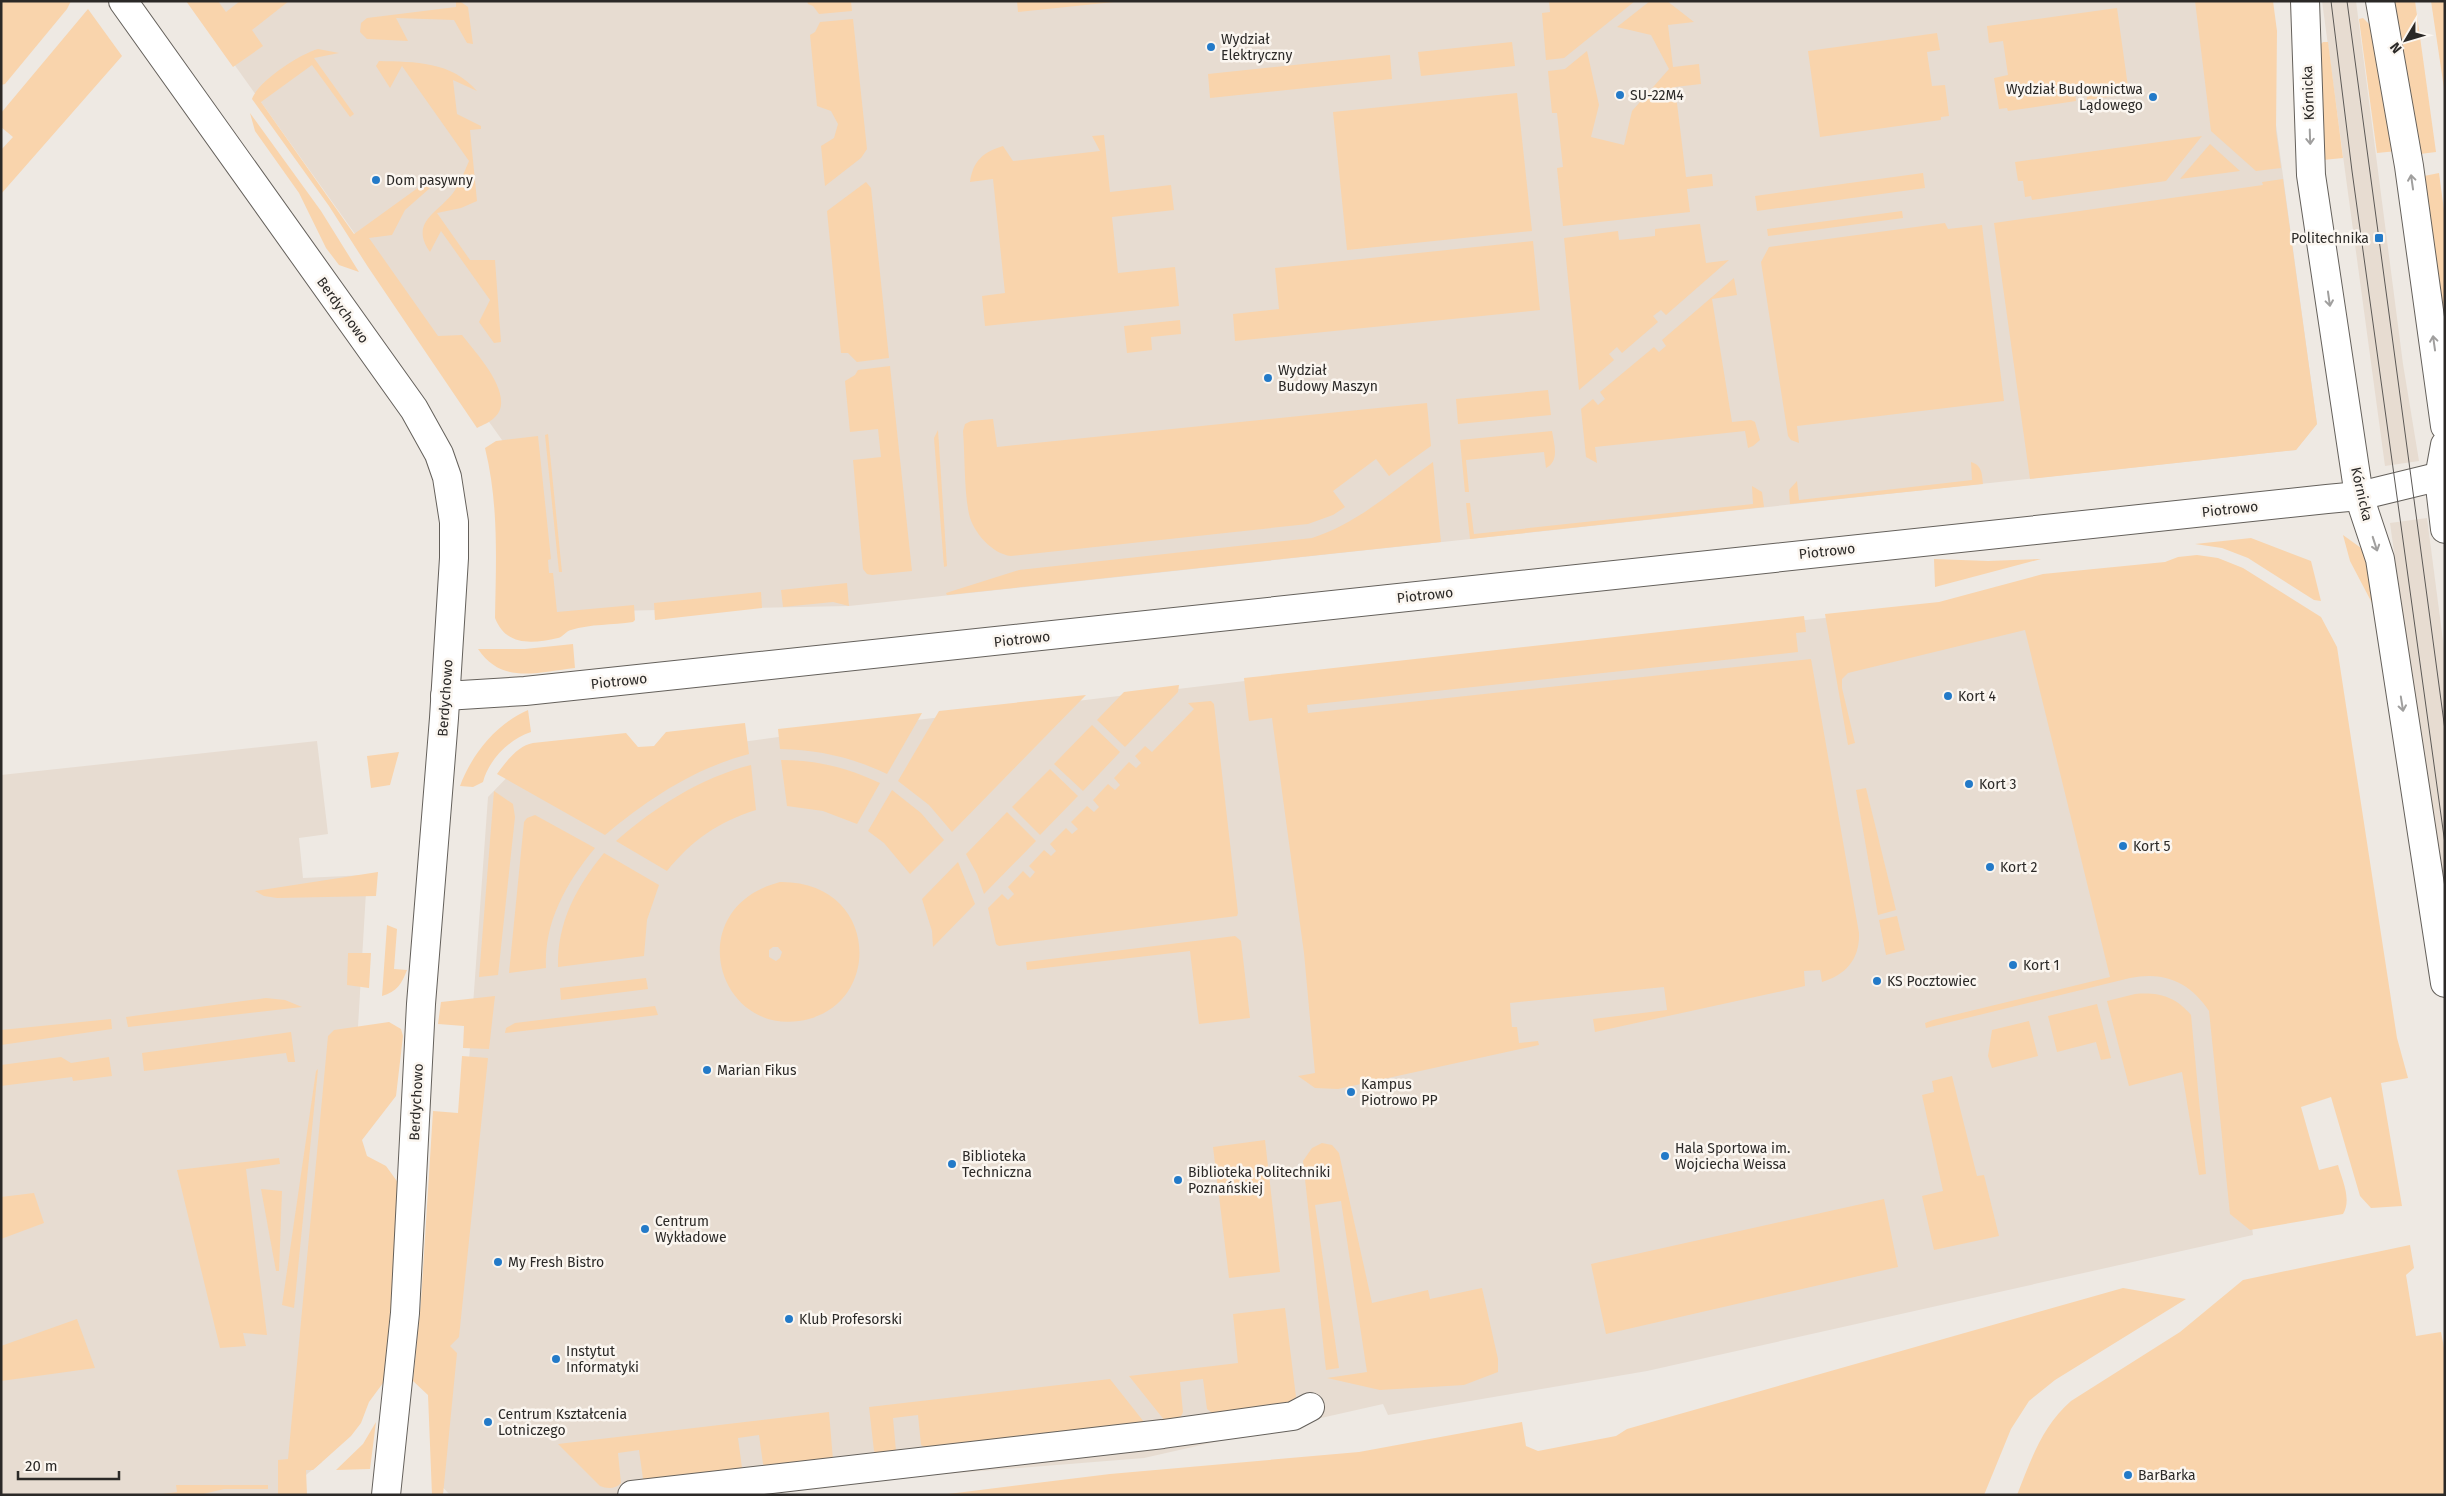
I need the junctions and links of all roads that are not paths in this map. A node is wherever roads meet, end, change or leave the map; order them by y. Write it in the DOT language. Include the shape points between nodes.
graph roads {
  1 [pos="123,1"];
  2 [pos="2305,1"];
  3 [pos="2380,1"];
  4 [pos="2445,426"];
  5 [pos="2445,446"];
  6 [pos="2442,477"];
  7 [pos="2359,496"];
  8 [pos="2445,529"];
  9 [pos="445,696"];
  10 [pos="2445,983"];
  11 [pos="1310,1407"];
  12 [pos="386,1495"];
  13 [pos="632,1495"];
  1 -- 9 [label="street, Berdychowo" via="408,401 439,454 451,495 454,522"];
  2 -- 7 [label="street, Kórnicka, one-way" via="2311,175"];
  4 -- 3 [label="street, one-way" via="2409,166"];
  5 -- 6 [label="street"];
  6 -- 7 [label="street, Piotrowo"];
  6 -- 8 [label="street"];
  7 -- 9 [label="street, Piotrowo" via="534,690"];
  7 -- 10 [label="street, Kórnicka, one-way" via="2380,559"];
  9 -- 12 [label="street, Berdychowo" via="421,1004 405,1313"];
  11 -- 13 [label="street" via="1293,1416 1163,1434"];
}
